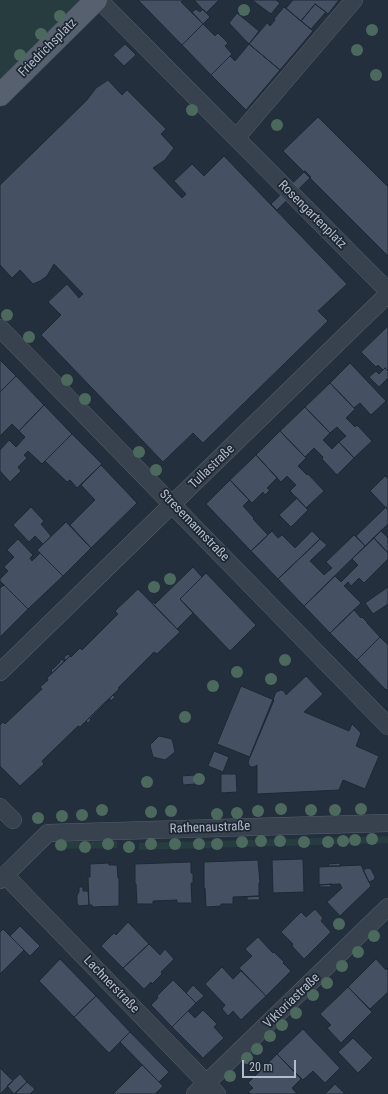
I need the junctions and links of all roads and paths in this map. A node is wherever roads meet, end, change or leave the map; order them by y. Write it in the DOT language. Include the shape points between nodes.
graph roads {
  1 [pos="96,0"];
  2 [pos="99,0"];
  3 [pos="354,0"];
  4 [pos="0,95"];
  5 [pos="236,138"];
  6 [pos="388,293"];
  7 [pos="0,328"];
  8 [pos="173,504"];
  9 [pos="0,672"];
  10 [pos="388,726"];
  11 [pos="0,807"];
  12 [pos="13,820"];
  13 [pos="388,823"];
  14 [pos="2,878"];
  15 [pos="388,907"];
  16 [pos="206,1090"];
  1 -- 4 [label="main road, Friedrichsplatz"];
  2 -- 5 [label="street, Rosengartenplatz"];
  3 -- 5 [label="street"];
  5 -- 6 [label="street, Rosengartenplatz"];
  6 -- 8 [label="street, Tullastraße"];
  7 -- 8 [label="street, Stresemannstraße"];
  8 -- 9 [label="street, Tullastraße"];
  8 -- 10 [label="street, Stresemannstraße"];
  11 -- 12 [label="street"];
  13 -- 14 [label="street, Rathenaustraße" via="48,833"];
  14 -- 16 [label="street, Lachnerstraße"];
  15 -- 16 [label="street, Viktoriastraße"];
}
